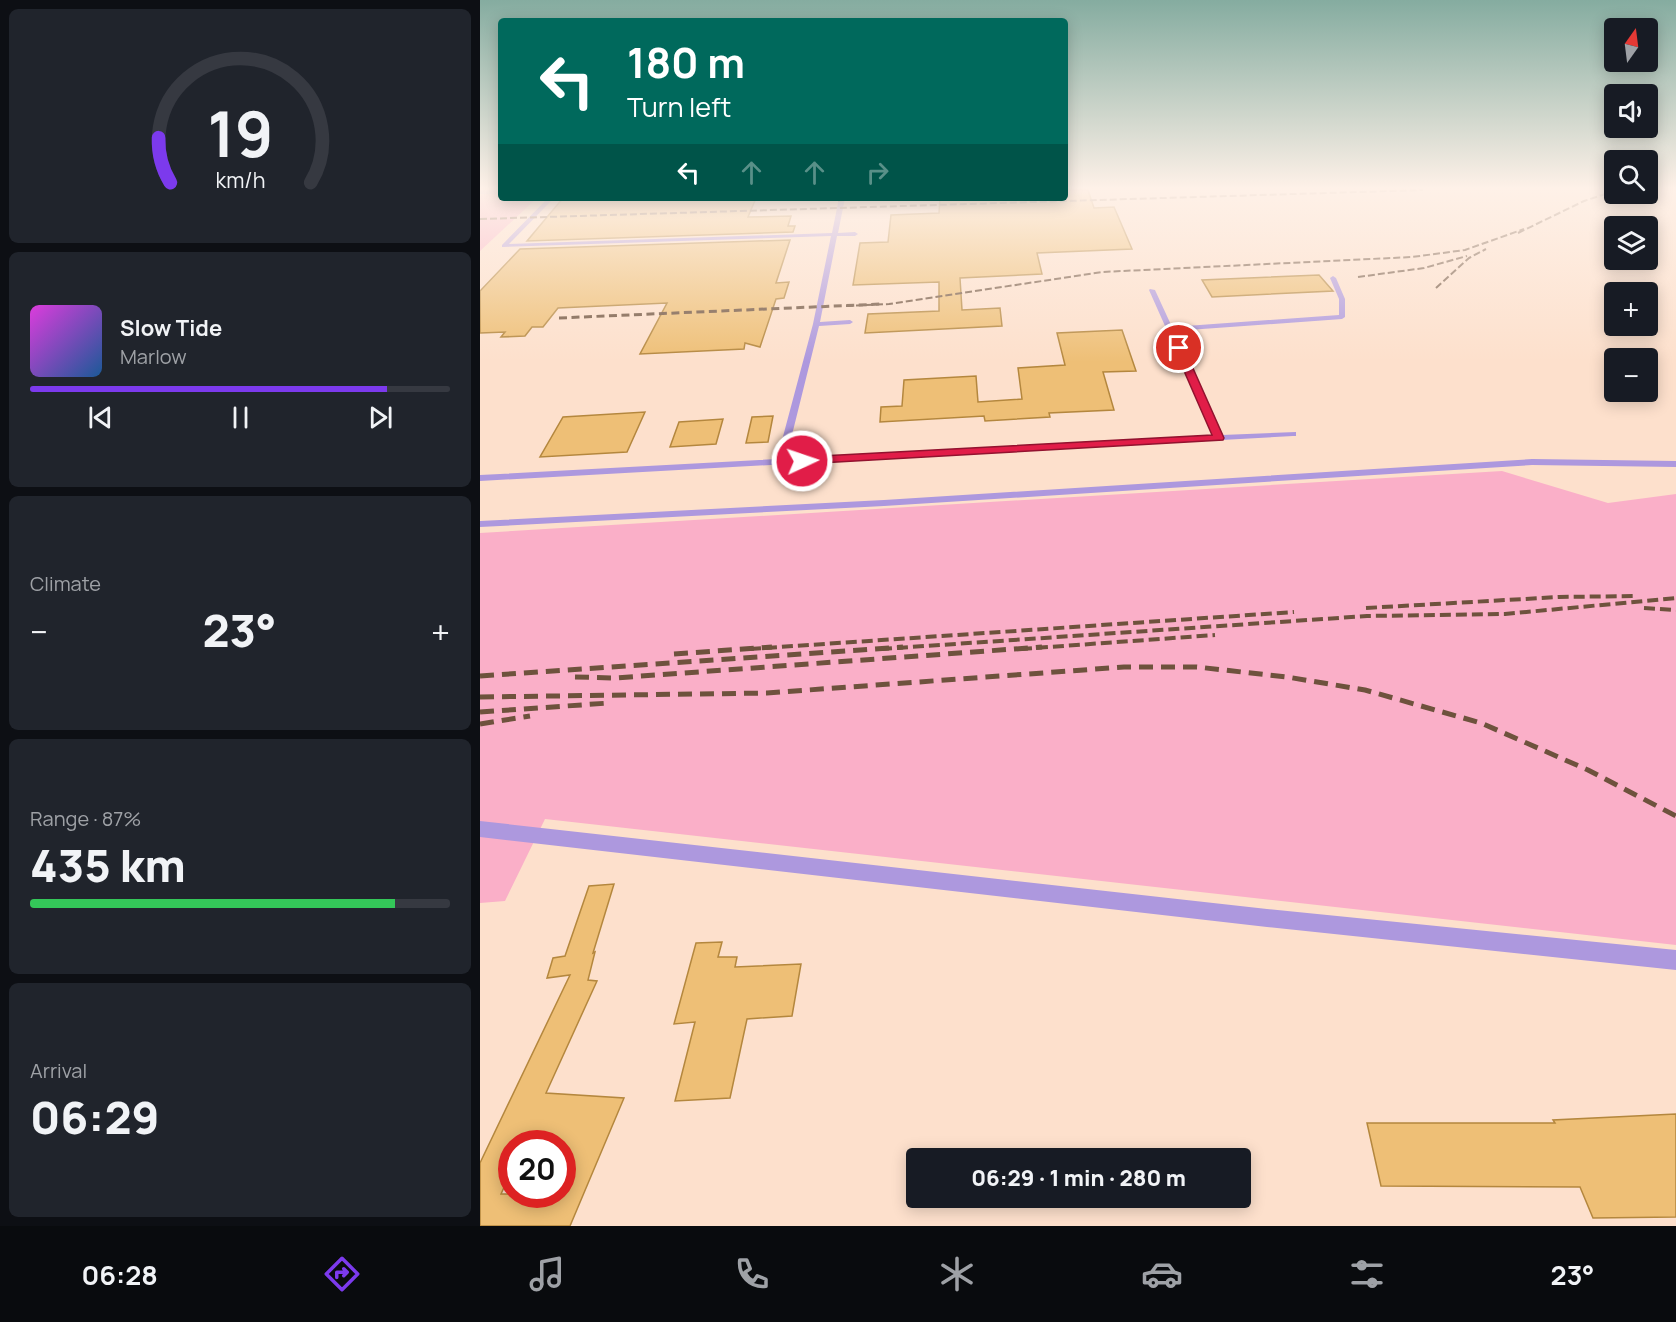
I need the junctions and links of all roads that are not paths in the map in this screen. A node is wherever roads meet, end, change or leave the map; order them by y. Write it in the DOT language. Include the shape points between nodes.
graph roads {
  1 [pos="833,247"];
  2 [pos="1333,278"];
  3 [pos="1152,290"];
  4 [pos="850,322"];
  5 [pos="816,324"];
  6 [pos="1172,329"];
  7 [pos="1293,434"];
  8 [pos="1219,438"];
  9 [pos="780,462"];
  10 [pos="1676,464"];
  11 [pos="480,478"];
  12 [pos="480,524"];
  13 [pos="480,829"];
  14 [pos="1676,960"];
  1 -- 5 [label="lane"];
  2 -- 6 [label="lane" via="1342,299 1342,317"];
  3 -- 6 [label="lane"];
  4 -- 5 [label="lane"];
  5 -- 9 [label="lane"];
  6 -- 8 [label="lane"];
  7 -- 8 [label="lane"];
  8 -- 9 [label="lane"];
  9 -- 11 [label="lane"];
  10 -- 12 [label="lane" via="1532,462"];
  13 -- 14 [label="street"];
}
